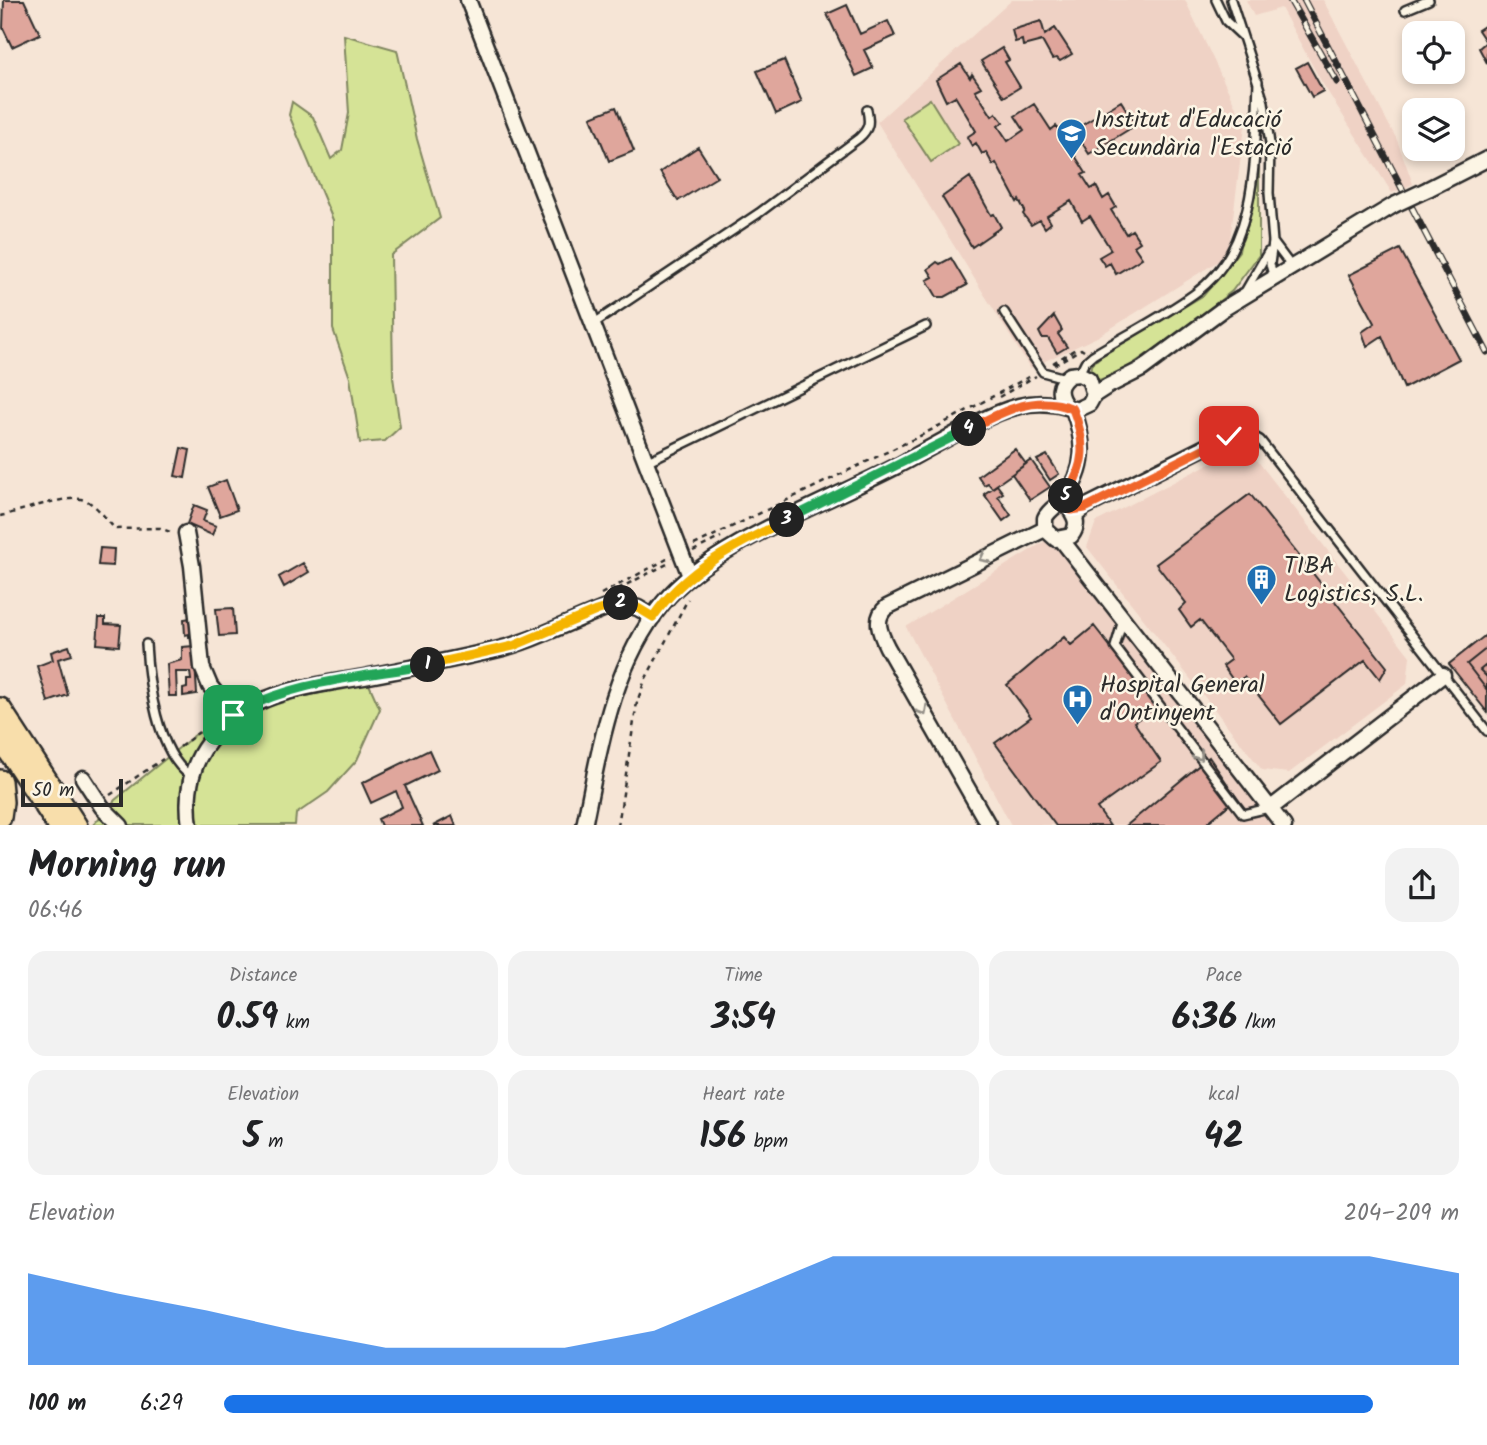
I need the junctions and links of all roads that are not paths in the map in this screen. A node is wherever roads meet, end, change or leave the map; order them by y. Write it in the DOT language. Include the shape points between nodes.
graph roads {
  1 [pos="468,0"];
  2 [pos="1216,0"];
  3 [pos="1231,0"];
  4 [pos="1429,0"];
  5 [pos="1405,10"];
  6 [pos="1242,36"];
  7 [pos="1258,81"];
  8 [pos="867,110"];
  9 [pos="1487,159"];
  10 [pos="1273,242"];
  11 [pos="1291,266"];
  12 [pos="1276,276"];
  13 [pos="1241,298"];
  14 [pos="1004,312"];
  15 [pos="592,325"];
  16 [pos="926,326"];
  17 [pos="1072,376"];
  18 [pos="1093,390"];
  19 [pos="1071,404"];
  20 [pos="1245,432"];
  21 [pos="644,463"];
  22 [pos="1070,508"];
  23 [pos="1045,529"];
  24 [pos="186,533"];
  25 [pos="1067,536"];
  26 [pos="690,576"];
  27 [pos="653,617"];
  28 [pos="1124,620"];
  29 [pos="146,644"];
  30 [pos="1443,675"];
  31 [pos="0,709"];
  32 [pos="233,715"];
  33 [pos="1487,731"];
  34 [pos="0,737"];
  35 [pos="191,776"];
  36 [pos="83,778"];
  37 [pos="0,781"];
  38 [pos="1270,808"];
  39 [pos="0,817"];
  40 [pos="59,825"];
  41 [pos="76,825"];
  42 [pos="121,825"];
  43 [pos="190,825"];
  44 [pos="584,825"];
  45 [pos="989,825"];
  46 [pos="1284,825"];
  1 -- 15 [label="street"];
  2 -- 6 [label="lane" via="1226,21"];
  3 -- 6 [label="lane"];
  4 -- 5 [label="lane"];
  6 -- 7 [label="lane"];
  7 -- 10 [label="lane" via="1270,144"];
  7 -- 17 [label="lane" via="1254,172 1233,248 1217,273 1196,293 1093,355"];
  8 -- 15 [label="lane" via="867,130 850,145 759,213"];
  9 -- 11 [label="street, bridge" via="1394,205"];
  10 -- 11 [label="lane"];
  10 -- 12 [label="lane" via="1270,264"];
  10 -- 13 [label="lane"];
  11 -- 12 [label="street"];
  12 -- 13 [label="street"];
  13 -- 18 [label="street" via="1142,369"];
  14 -- 17 [label="lane" via="1042,370 1052,376"];
  15 -- 21 [label="street"];
  16 -- 21 [label="lane"];
  17 -- 18 [label="street" via="1085,376"];
  17 -- 19 [label="street"];
  18 -- 19 [label="street"];
  19 -- 22 [label="street" via="1081,426 1083,453"];
  19 -- 26 [label="street" via="1041,402 1003,411 730,549"];
  20 -- 22 [label="street"];
  20 -- 30 [label="lane" via="1260,440"];
  21 -- 26 [label="street"];
  22 -- 23 [label="street" via="1047,512"];
  22 -- 25 [label="street" via="1076,527"];
  23 -- 25 [label="street" via="1051,537"];
  23 -- 45 [label="street, one-way" via="887,607 879,618 887,647"];
  24 -- 32 [label="street" via="202,667 209,686"];
  25 -- 28 [label="street" via="1071,553"];
  26 -- 27 [label="street"];
  27 -- 32 [label="street" via="620,603 513,646 283,694"];
  27 -- 44 [label="street" via="626,664 607,715"];
  28 -- 38 [label="street"];
  28 -- 38 [label="lane, one-way" via="1115,647 1243,814"];
  29 -- 35 [label="lane" via="156,710 171,753"];
  30 -- 33 [label="lane"];
  30 -- 38 [label="street"];
  31 -- 41 [label="main road"];
  32 -- 35 [label="street" via="212,737"];
  34 -- 40 [label="main road"];
  35 -- 43 [label="street"];
  36 -- 42 [label="street"];
  37 -- 39 [label="main road"];
  38 -- 46 [label="street"];
}
